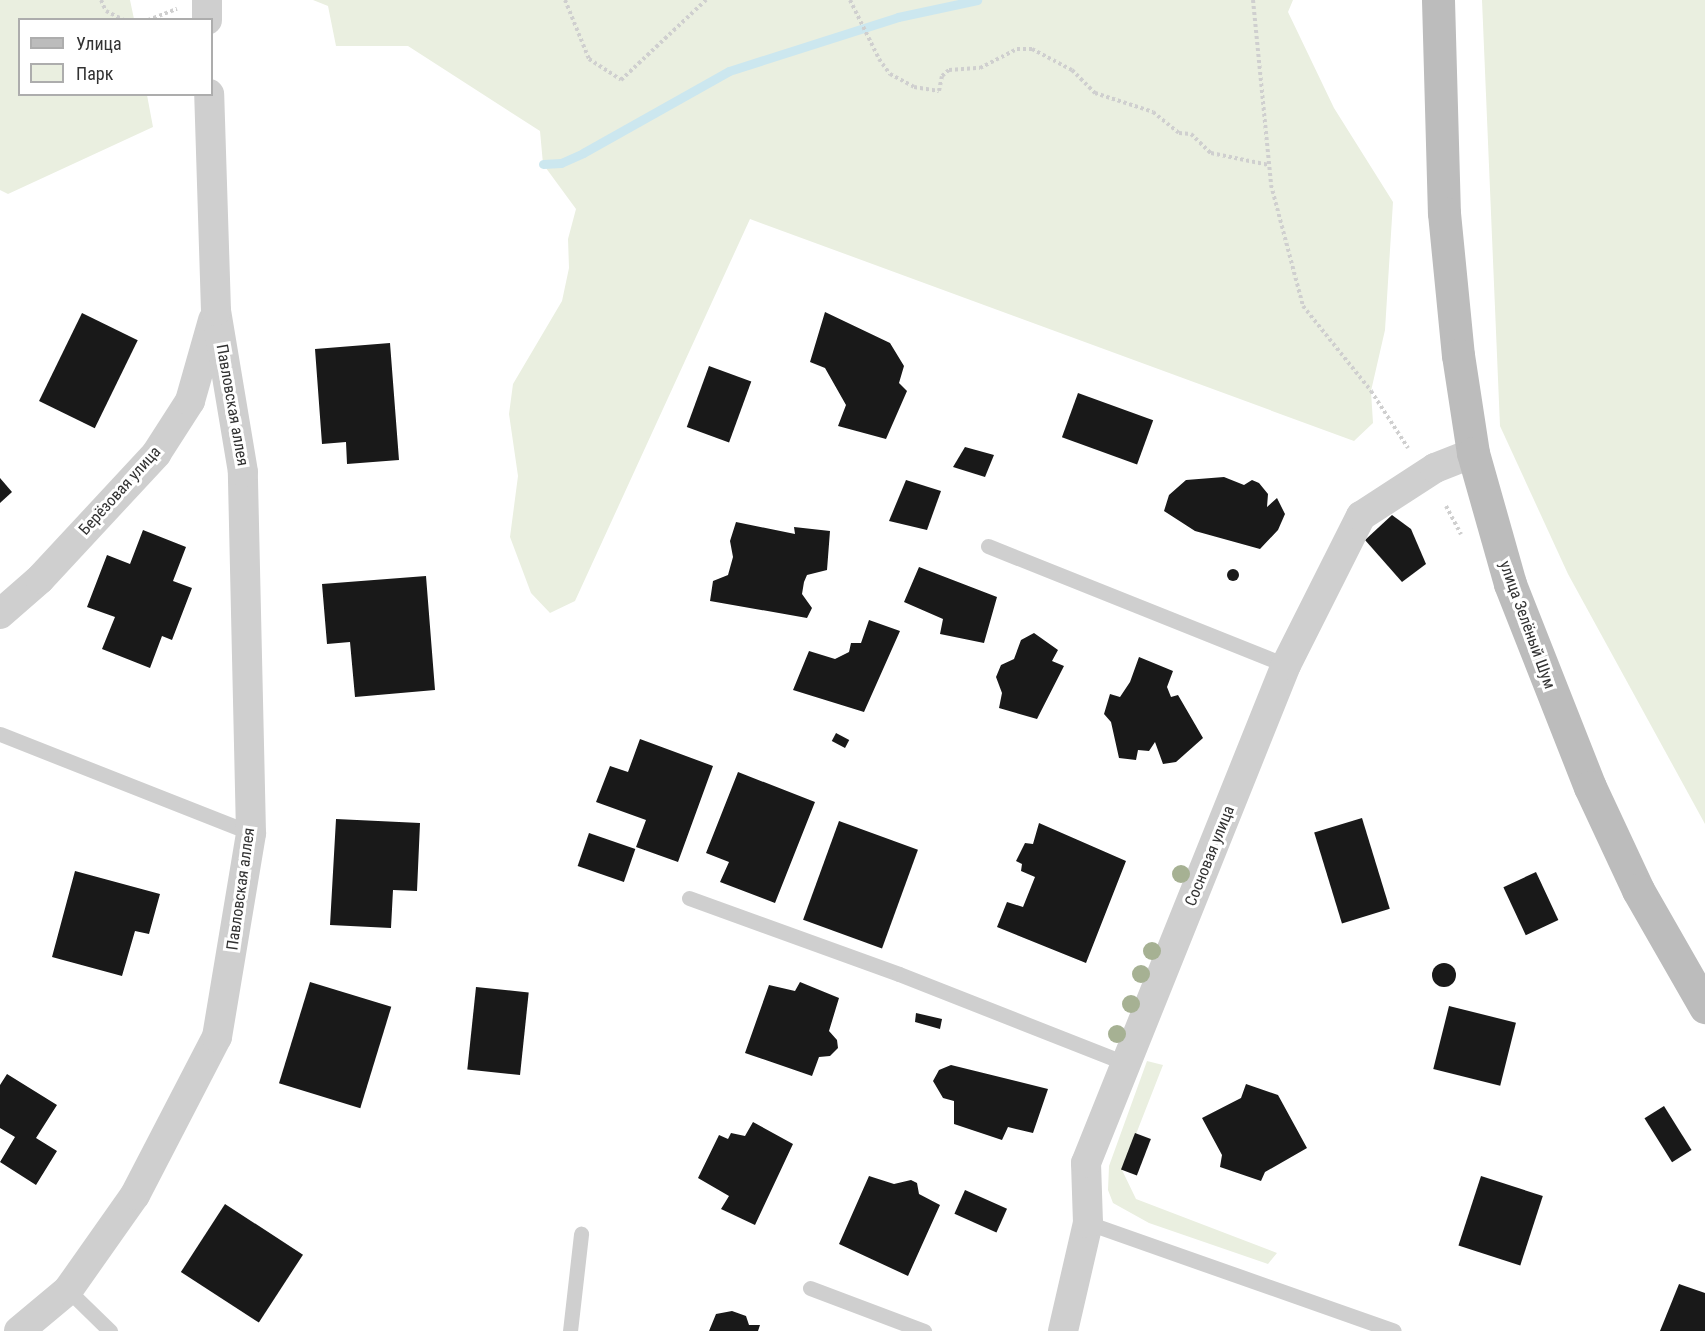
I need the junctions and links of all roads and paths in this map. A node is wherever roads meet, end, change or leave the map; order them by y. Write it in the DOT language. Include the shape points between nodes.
graph roads {
  1 [pos="101,0"];
  2 [pos="565,0"];
  3 [pos="706,0"];
  4 [pos="850,0"];
  5 [pos="1252,0"];
  6 [pos="1438,0"];
  7 [pos="193,4"];
  8 [pos="120,18"];
  9 [pos="154,18"];
  10 [pos="205,18"];
  11 [pos="209,96"];
  12 [pos="1269,165"];
  13 [pos="216,311"];
  14 [pos="1408,448"];
  15 [pos="1473,453"];
  16 [pos="988,546"];
  17 [pos="0,614"];
  18 [pos="1286,665"];
  19 [pos="0,734"];
  20 [pos="251,832"];
  21 [pos="689,898"];
  22 [pos="1705,1007"];
  23 [pos="1127,1064"];
  24 [pos="1088,1222"];
  25 [pos="581,1234"];
  26 [pos="810,1288"];
  27 [pos="68,1290"];
  28 [pos="19,1331"];
  29 [pos="110,1331"];
  30 [pos="570,1331"];
  31 [pos="924,1331"];
  32 [pos="1063,1331"];
  33 [pos="1394,1331"];
  1 -- 8 [label="path" via="106,11"];
  2 -- 3 [label="path" via="589,59 621,80"];
  4 -- 12 [label="path" via="890,74 914,87 939,91 942,75 950,70 980,68 1017,49 1032,49 1072,70 1095,93 1153,112 1179,133 1191,134 1211,153"];
  5 -- 12 [label="path"];
  6 -- 15 [label="main road, улица Зелёный Шум" via="1444,213 1458,355"];
  7 -- 9 [label="path"];
  7 -- 10 [label="street"];
  11 -- 13 [label="street"];
  12 -- 14 [label="path" via="1303,306 1371,391"];
  13 -- 17 [label="street, Берёзовая улица" via="190,401 156,454 40,579"];
  13 -- 20 [label="street, Павловская аллея" via="243,472"];
  15 -- 18 [label="street, Сосновая улица" via="1435,468 1361,516"];
  15 -- 22 [label="main road, улица Зелёный Шум" via="1510,584 1590,787 1638,890"];
  16 -- 18 [label="lane"];
  18 -- 23 [label="street, Сосновая улица"];
  19 -- 20 [label="lane"];
  20 -- 27 [label="street, Павловская аллея" via="217,1037 135,1196"];
  21 -- 23 [label="lane" via="899,974"];
  23 -- 24 [label="street, Сосновая улица" via="1086,1163"];
  24 -- 32 [label="street, Сосновая улица"];
  24 -- 33 [label="lane"];
  25 -- 30 [label="lane"];
  26 -- 31 [label="lane"];
  27 -- 28 [label="street, Павловская аллея"];
  27 -- 29 [label="lane"];
}
